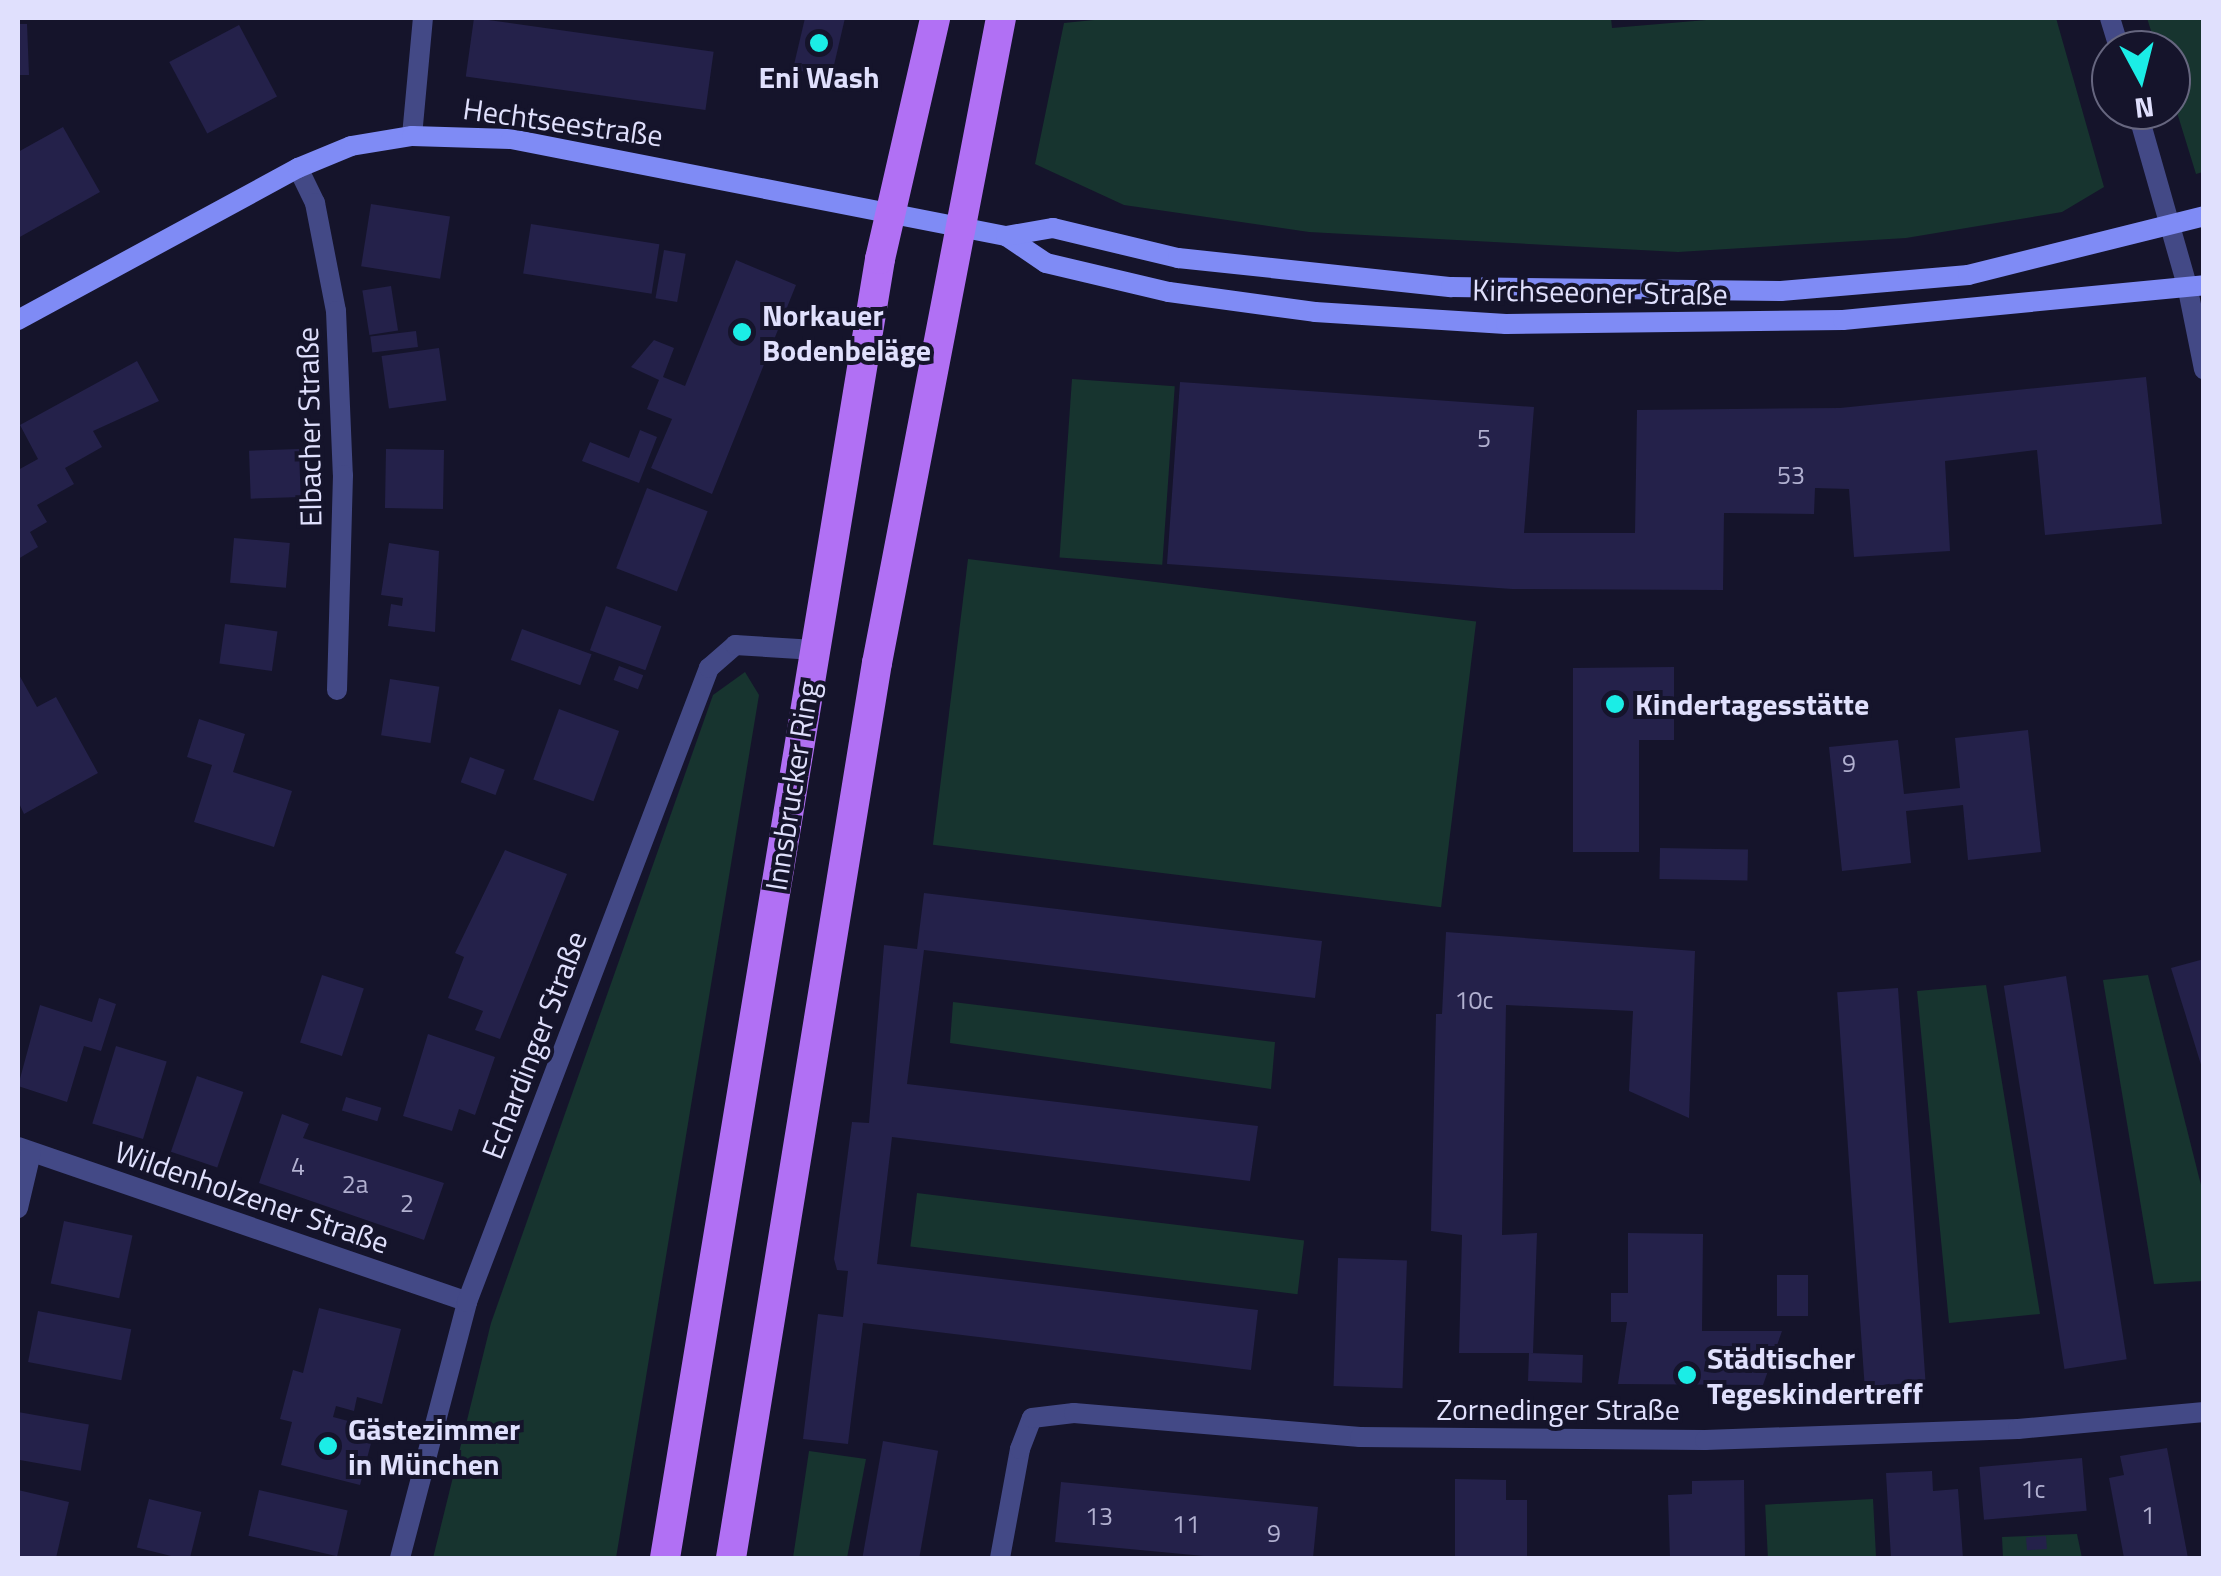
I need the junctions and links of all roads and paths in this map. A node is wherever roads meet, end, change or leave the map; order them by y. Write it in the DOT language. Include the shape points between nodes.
graph roads {
  1 [pos="422,18"];
  2 [pos="935,18"];
  3 [pos="1000,18"];
  4 [pos="2143,130"];
  5 [pos="412,136"];
  6 [pos="298,168"];
  7 [pos="889,212"];
  8 [pos="2204,216"];
  9 [pos="2171,225"];
  10 [pos="958,227"];
  11 [pos="1006,236"];
  12 [pos="2196,285"];
  13 [pos="18,320"];
  14 [pos="2204,369"];
  15 [pos="814,650"];
  16 [pos="337,690"];
  17 [pos="24,1150"];
  18 [pos="18,1208"];
  19 [pos="468,1302"];
  20 [pos="2204,1412"];
  21 [pos="400,1558"];
  22 [pos="665,1558"];
  23 [pos="731,1558"];
  24 [pos="1000,1558"];
  1 -- 5 [label="street"];
  2 -- 7 [label="main road, Innsbrucker Ring"];
  3 -- 10 [label="main road"];
  4 -- 9 [label="street"];
  5 -- 6 [label="street, Hechtseestraße" via="351,146"];
  5 -- 7 [label="street, Hechtseestraße" via="511,139"];
  6 -- 13 [label="street, Hechtseestraße"];
  6 -- 16 [label="street, Elbacher Straße" via="314,203 336,311 344,475"];
  7 -- 10 [label="street, Hechtseestraße"];
  7 -- 15 [label="main road, Innsbrucker Ring"];
  8 -- 9 [label="street, Kirchseeoner Straße"];
  9 -- 11 [label="street, Kirchseeoner Straße" via="1968,275 1781,291 1596,293 1304,275 1178,258 1053,228"];
  9 -- 12 [label="street"];
  10 -- 11 [label="street, Kirchseeoner Straße"];
  10 -- 23 [label="main road" via="877,663"];
  11 -- 12 [label="street, Kirchseeoner Straße" via="1046,262 1169,292 1315,312 1506,324 1843,320"];
  12 -- 14 [label="street"];
  15 -- 19 [label="street, Echardinger Straße" via="735,645 710,668"];
  15 -- 22 [label="main road, Innsbrucker Ring"];
  17 -- 18 [label="street"];
  17 -- 19 [label="street, Wildenholzener Straße"];
  19 -- 21 [label="street, Echardinger Straße"];
  20 -- 24 [label="street, Zornedinger Straße" via="2018,1429 1704,1440 1360,1437 1074,1413 1032,1418"];
}
